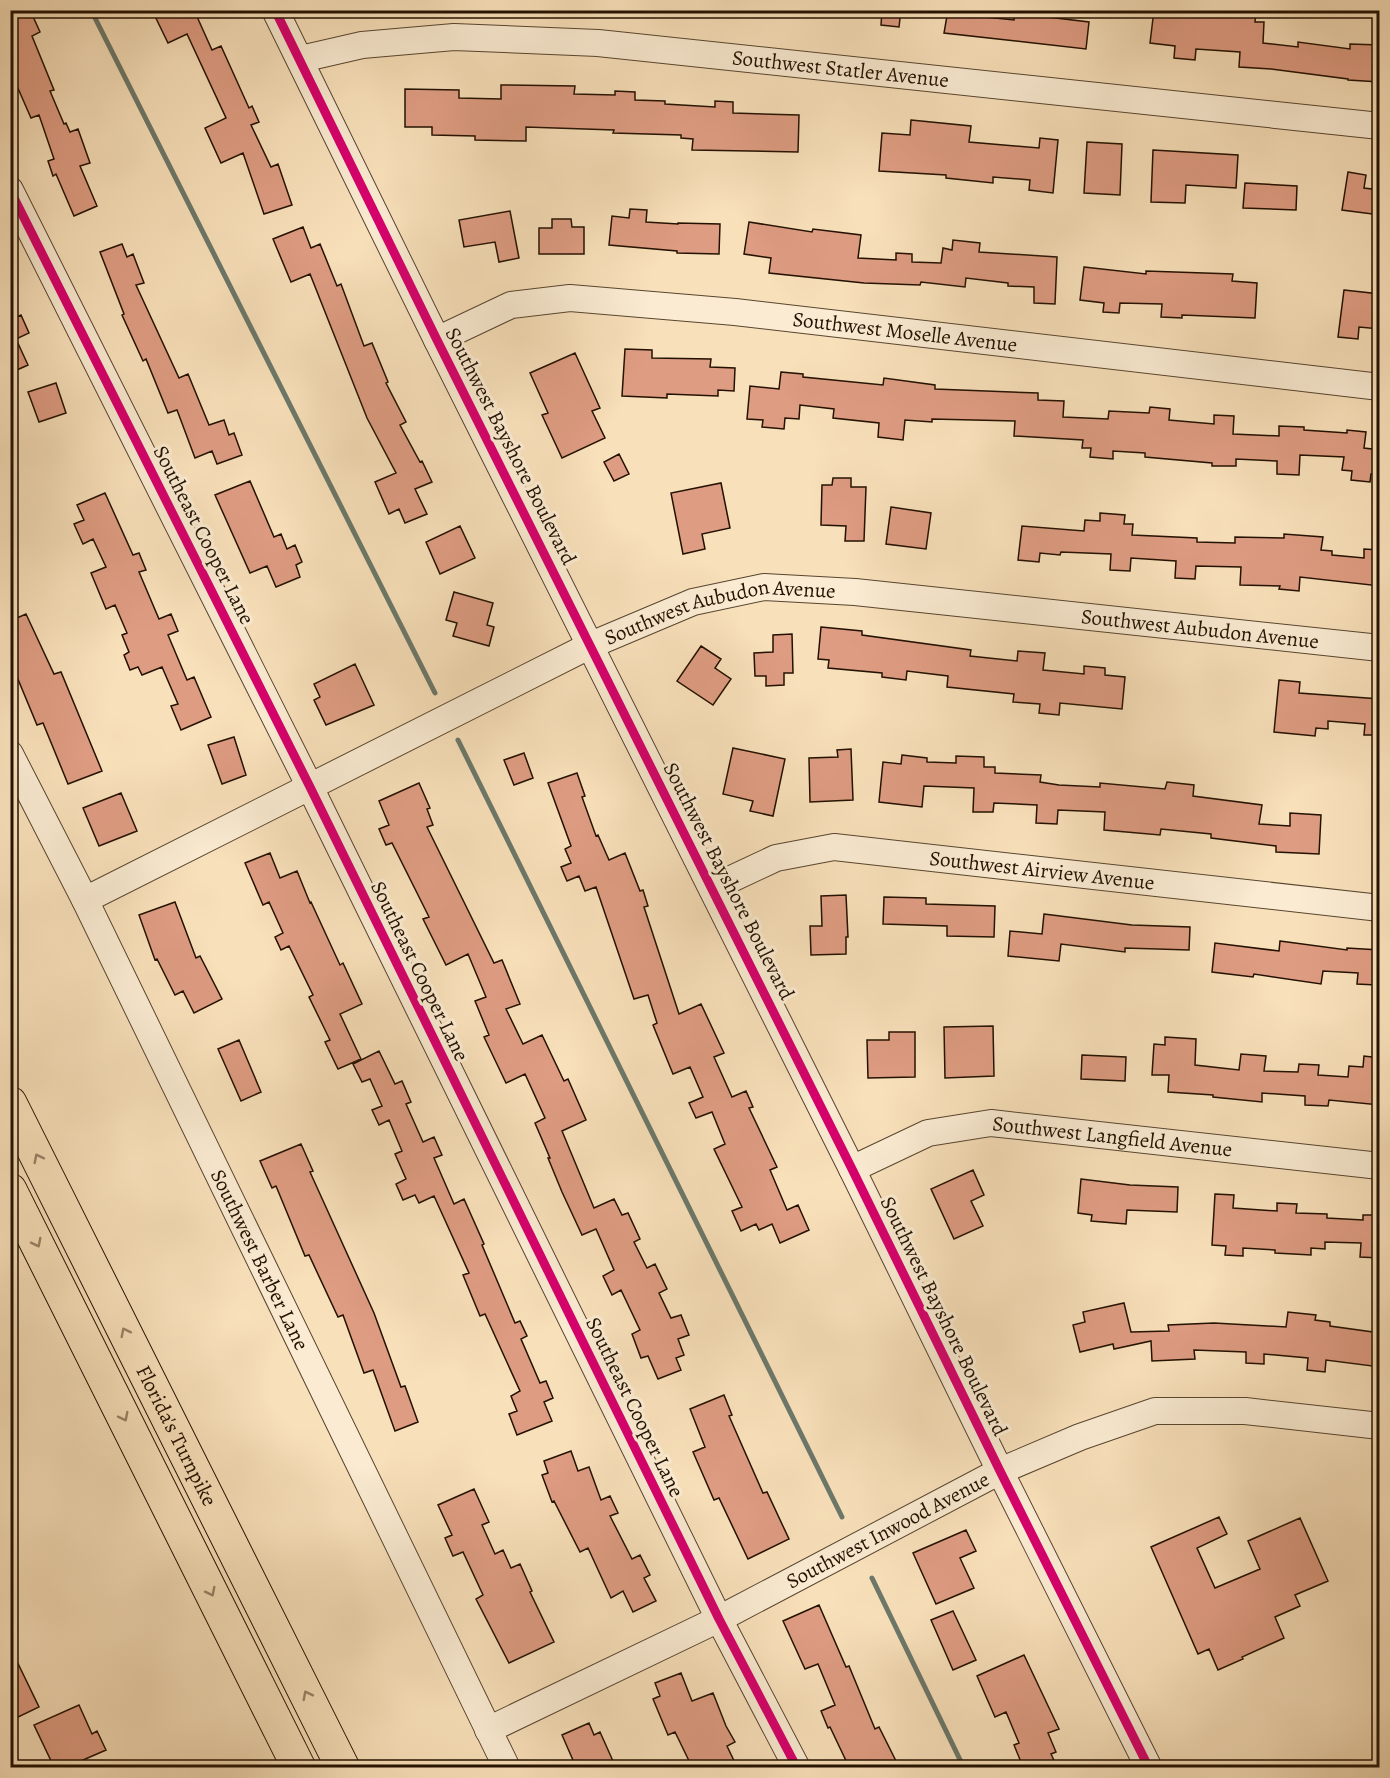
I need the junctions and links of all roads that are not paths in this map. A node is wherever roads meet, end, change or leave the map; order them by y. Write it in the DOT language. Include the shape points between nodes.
graph roads {
  1 [pos="276,10"];
  2 [pos="301,59"];
  3 [pos="1380,126"];
  4 [pos="10,190"];
  5 [pos="437,340"];
  6 [pos="1380,387"];
  7 [pos="591,645"];
  8 [pos="1380,648"];
  9 [pos="10,754"];
  10 [pos="310,787"];
  11 [pos="712,888"];
  12 [pos="85,900"];
  13 [pos="1380,908"];
  14 [pos="10,1103"];
  15 [pos="1380,1166"];
  16 [pos="852,1169"];
  17 [pos="10,1190"];
  18 [pos="1380,1426"];
  19 [pos="1000,1471"];
  20 [pos="719,1619"];
  21 [pos="488,1730"];
  22 [pos="299,1767"];
  23 [pos="343,1767"];
  24 [pos="507,1767"];
  25 [pos="796,1767"];
  26 [pos="1149,1767"];
  1 -- 2 [label="street, Southwest Bayshore Boulevard"];
  2 -- 3 [label="street, Southwest Statler Avenue" via="362,45 454,37 598,43"];
  2 -- 5 [label="street, Southwest Bayshore Boulevard"];
  4 -- 10 [label="street, Southeast Cooper Lane"];
  5 -- 6 [label="street, Southwest Moselle Avenue" via="511,305 570,298 735,312"];
  5 -- 7 [label="street, Southwest Bayshore Boulevard"];
  7 -- 8 [label="street, Southwest Aubudon Avenue" via="693,602 764,588 855,592"];
  7 -- 10 [label="street, Southwest Aubudon Avenue"];
  7 -- 11 [label="street, Southwest Bayshore Boulevard"];
  9 -- 12 [label="street, Southwest Barber Lane"];
  10 -- 12 [label="street, Southwest Aubudon Avenue"];
  10 -- 20 [label="street, Southeast Cooper Lane"];
  11 -- 13 [label="street, Southwest Airview Avenue" via="776,858 834,847"];
  11 -- 16 [label="street, Southwest Bayshore Boulevard"];
  12 -- 21 [label="street, Southwest Barber Lane"];
  23 -- 14 [label="highway, Florida's Turnpike, one-way"];
  15 -- 16 [label="street, Southwest Langfield Avenue" via="992,1123 928,1133"];
  16 -- 19 [label="street, Southwest Bayshore Boulevard"];
  17 -- 22 [label="highway, Florida's Turnpike, one-way"];
  18 -- 19 [label="street, Southwest Inwood Avenue" via="1245,1411 1155,1411"];
  19 -- 20 [label="street, Southwest Inwood Avenue"];
  19 -- 26 [label="street, Southwest Bayshore Boulevard"];
  20 -- 21 [label="street, Southwest Inwood Avenue"];
  20 -- 25 [label="street, Southeast Cooper Lane"];
  21 -- 24 [label="street, Southwest Barber Lane"];
}
